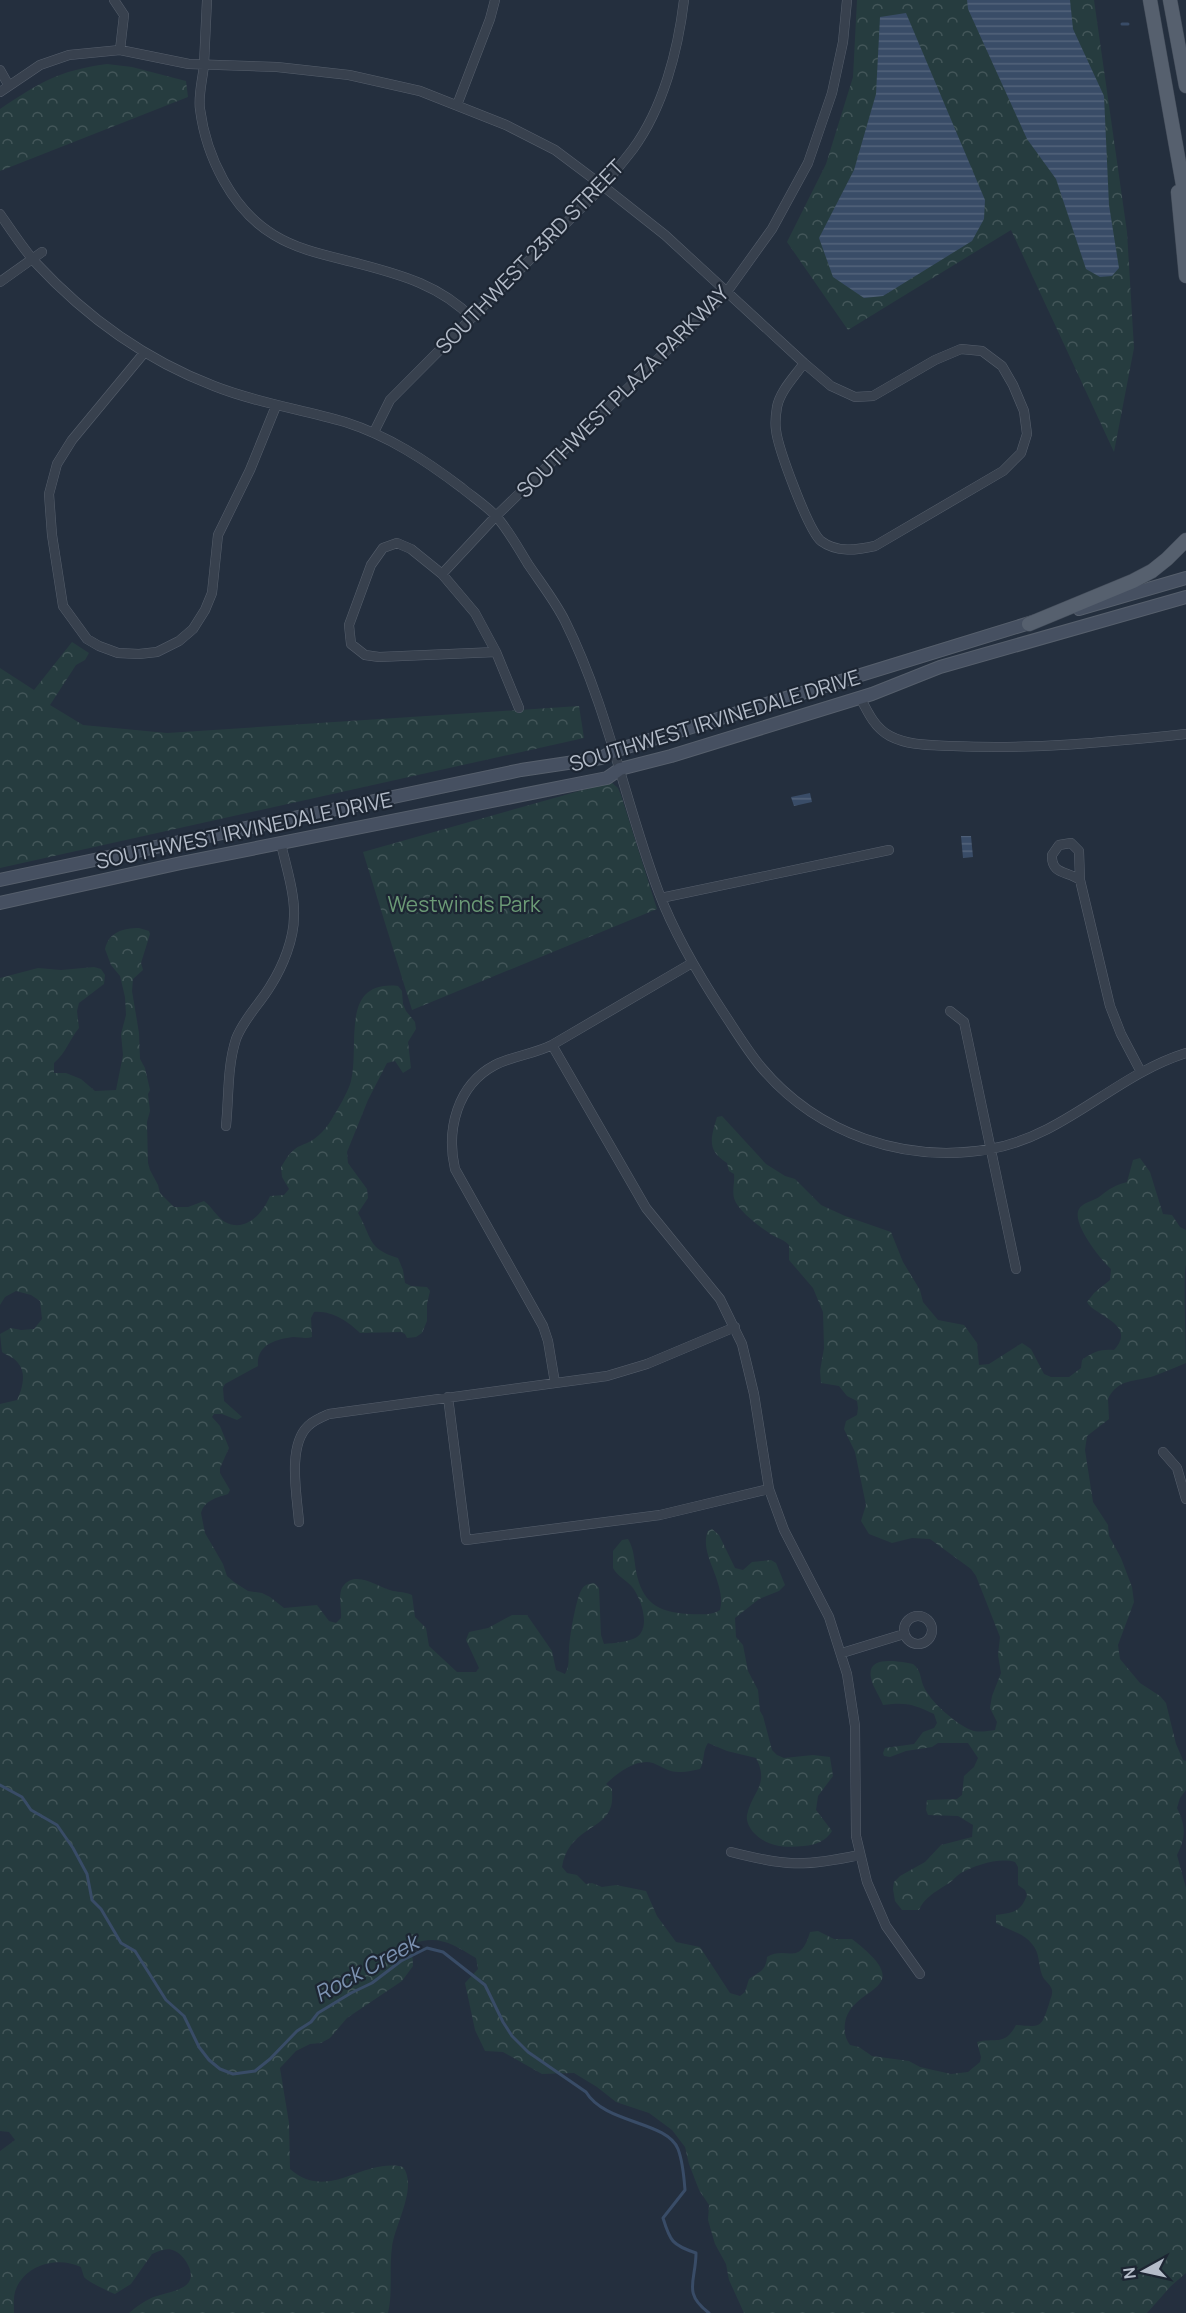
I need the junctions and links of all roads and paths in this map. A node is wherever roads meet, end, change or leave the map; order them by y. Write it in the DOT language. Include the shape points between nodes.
graph roads {
  1 [pos="114,0"];
  2 [pos="207,0"];
  3 [pos="495,0"];
  4 [pos="684,0"];
  5 [pos="847,0"];
  6 [pos="1150,0"];
  7 [pos="1170,0"];
  8 [pos="120,50"];
  9 [pos="204,64"];
  10 [pos="0,70"];
  11 [pos="9,86"];
  12 [pos="1186,86"];
  13 [pos="0,92"];
  14 [pos="457,105"];
  15 [pos="1173,133"];
  16 [pos="603,186"];
  17 [pos="1186,202"];
  18 [pos="0,214"];
  19 [pos="42,252"];
  20 [pos="33,259"];
  21 [pos="1186,276"];
  22 [pos="0,282"];
  23 [pos="726,293"];
  24 [pos="472,318"];
  25 [pos="144,353"];
  26 [pos="804,363"];
  27 [pos="276,406"];
  28 [pos="374,432"];
  29 [pos="496,516"];
  30 [pos="1186,540"];
  31 [pos="442,574"];
  32 [pos="1186,578"];
  33 [pos="1186,597"];
  34 [pos="1029,624"];
  35 [pos="496,652"];
  36 [pos="860,697"];
  37 [pos="519,708"];
  38 [pos="1186,734"];
  39 [pos="614,751"];
  40 [pos="620,769"];
  41 [pos="281,844"];
  42 [pos="888,850"];
  43 [pos="63,867"];
  44 [pos="0,880"];
  45 [pos="1080,880"];
  46 [pos="68,888"];
  47 [pos="661,898"];
  48 [pos="0,903"];
  49 [pos="692,963"];
  50 [pos="950,1011"];
  51 [pos="552,1045"];
  52 [pos="1186,1053"];
  53 [pos="1141,1072"];
  54 [pos="226,1126"];
  55 [pos="992,1149"];
  56 [pos="1016,1269"];
  57 [pos="735,1327"];
  58 [pos="555,1383"];
  59 [pos="448,1397"];
  60 [pos="1162,1452"];
  61 [pos="769,1489"];
  62 [pos="1186,1499"];
  63 [pos="299,1522"];
  64 [pos="904,1634"];
  65 [pos="842,1653"];
  66 [pos="731,1852"];
  67 [pos="859,1855"];
  68 [pos="920,1974"];
  1 -- 8 [label="street" via="124,15"];
  2 -- 9 [label="street"];
  3 -- 14 [label="street"];
  4 -- 16 [label="street, SOUTHWEST 23RD STREET" via="681,29 667,78 649,122"];
  5 -- 23 [label="street, SOUTHWEST PLAZA PARKWAY" via="832,93 808,163 772,229"];
  6 -- 15 [label="main road"];
  7 -- 12 [label="main road"];
  8 -- 9 [label="street"];
  8 -- 11 [label="street" via="69,55 40,65"];
  9 -- 14 [label="street" via="349,75 420,91"];
  9 -- 24 [label="street" via="199,108 211,155 220,176 246,211 272,234 302,248 424,284 458,303"];
  10 -- 11 [label="street"];
  11 -- 13 [label="street"];
  14 -- 16 [label="street" via="555,150"];
  15 -- 17 [label="main road"];
  15 -- 21 [label="main road"];
  16 -- 23 [label="street" via="664,235"];
  16 -- 24 [label="street, SOUTHWEST 23RD STREET"];
  18 -- 20 [label="street"];
  19 -- 20 [label="street"];
  20 -- 22 [label="street"];
  20 -- 25 [label="street" via="85,310"];
  23 -- 26 [label="street"];
  23 -- 29 [label="street, SOUTHWEST PLAZA PARKWAY"];
  24 -- 28 [label="street, SOUTHWEST 23RD STREET" via="390,400"];
  25 -- 27 [label="street" via="215,387"];
  25 -- 27 [label="street" via="72,440 57,464 49,494 63,606 87,639 99,646 118,653 157,652 193,629 212,593 218,535"];
  26 -- 26 [label="street" via="777,405 776,430 809,523 821,540 838,548 858,550 875,546 1003,471 1021,453 1027,434 1024,411 1002,366 982,351 961,349 873,396 855,397 831,386"];
  27 -- 28 [label="street"];
  28 -- 29 [label="street" via="434,467"];
  29 -- 31 [label="street, SOUTHWEST PLAZA PARKWAY"];
  29 -- 39 [label="street" via="564,620"];
  30 -- 34 [label="main road" via="1167,559 1133,581"];
  31 -- 35 [label="street" via="475,613"];
  31 -- 35 [label="street" via="411,549 396,543 383,548 371,565 349,625 351,644 365,656 380,657"];
  32 -- 34 [label="main road, SOUTHWEST IRVINEDALE DRIVE"];
  33 -- 36 [label="main road, SOUTHWEST IRVINEDALE DRIVE" via="940,667"];
  34 -- 39 [label="main road, SOUTHWEST IRVINEDALE DRIVE"];
  35 -- 37 [label="street"];
  36 -- 38 [label="street" via="884,732 925,745 1057,746"];
  36 -- 40 [label="main road, SOUTHWEST IRVINEDALE DRIVE"];
  39 -- 40 [label="street"];
  39 -- 43 [label="main road, SOUTHWEST IRVINEDALE DRIVE" via="601,758 521,770"];
  40 -- 41 [label="main road, SOUTHWEST IRVINEDALE DRIVE" via="607,778"];
  40 -- 47 [label="street"];
  41 -- 46 [label="main road, SOUTHWEST IRVINEDALE DRIVE"];
  41 -- 54 [label="street" via="293,903 293,929 271,986 243,1023 236,1040 230,1064"];
  42 -- 47 [label="street"];
  43 -- 44 [label="main road, SOUTHWEST IRVINEDALE DRIVE"];
  43 -- 46 [label="main road"];
  45 -- 53 [label="street" via="1110,1006"];
  46 -- 48 [label="main road, SOUTHWEST IRVINEDALE DRIVE"];
  47 -- 49 [label="street"];
  49 -- 51 [label="street"];
  49 -- 55 [label="street" via="761,1067 817,1116 861,1138 912,1151 961,1153"];
  50 -- 55 [label="street" via="964,1022"];
  51 -- 57 [label="street" via="646,1208 706,1279"];
  51 -- 58 [label="street" via="494,1066 481,1075 456,1111 451,1140 455,1169 462,1185 543,1326"];
  52 -- 53 [label="street"];
  53 -- 55 [label="street" via="1059,1124"];
  55 -- 56 [label="street"];
  57 -- 58 [label="street" via="636,1368"];
  57 -- 61 [label="street" via="749,1368"];
  58 -- 59 [label="street"];
  59 -- 61 [label="street" via="466,1540 660,1515"];
  59 -- 63 [label="street" via="343,1410 307,1427 296,1454"];
  60 -- 62 [label="street" via="1177,1468"];
  61 -- 65 [label="street"];
  64 -- 65 [label="street"];
  65 -- 67 [label="street" via="855,1726 854,1811"];
  66 -- 67 [label="street" via="793,1865"];
  67 -- 68 [label="street" via="886,1926"];
}
